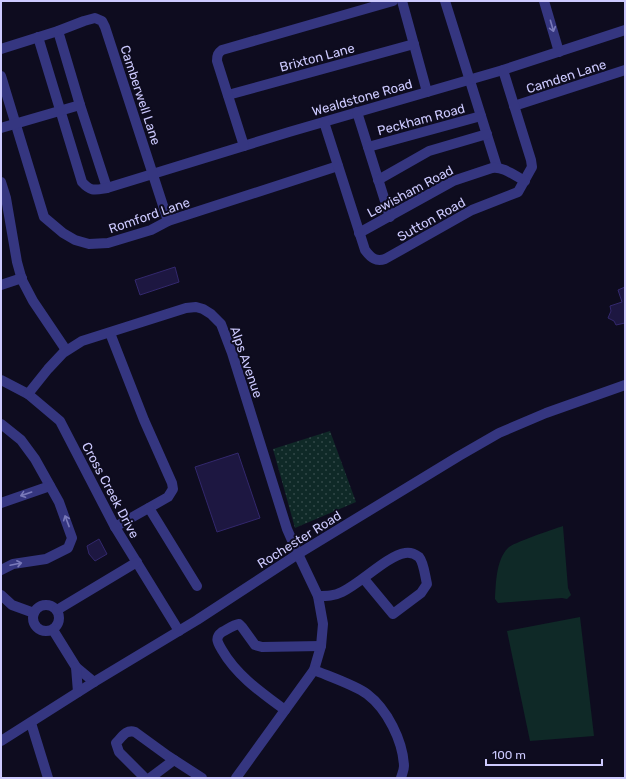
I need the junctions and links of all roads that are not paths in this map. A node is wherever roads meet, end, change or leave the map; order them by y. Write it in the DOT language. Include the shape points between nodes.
graph roads {
  1 [pos="393,1"];
  2 [pos="402,1"];
  3 [pos="445,1"];
  4 [pos="544,1"];
  5 [pos="58,30"];
  6 [pos="625,30"];
  7 [pos="38,37"];
  8 [pos="414,44"];
  9 [pos="1,49"];
  10 [pos="559,52"];
  11 [pos="503,70"];
  12 [pos="625,70"];
  13 [pos="1,76"];
  14 [pos="470,79"];
  15 [pos="427,92"];
  16 [pos="228,95"];
  17 [pos="80,105"];
  18 [pos="514,106"];
  19 [pos="60,110"];
  20 [pos="357,112"];
  21 [pos="481,116"];
  22 [pos="324,122"];
  23 [pos="15,123"];
  24 [pos="1,128"];
  25 [pos="487,134"];
  26 [pos="244,146"];
  27 [pos="368,147"];
  28 [pos="338,166"];
  29 [pos="497,167"];
  30 [pos="153,174"];
  31 [pos="378,180"];
  32 [pos="525,181"];
  33 [pos="1,182"];
  34 [pos="107,188"];
  35 [pos="5,214"];
  36 [pos="390,217"];
  37 [pos="168,221"];
  38 [pos="359,233"];
  39 [pos="22,278"];
  40 [pos="1,285"];
  41 [pos="110,333"];
  42 [pos="66,350"];
  43 [pos="1,380"];
  44 [pos="625,385"];
  45 [pos="28,394"];
  46 [pos="1,424"];
  47 [pos="50,486"];
  48 [pos="1,503"];
  49 [pos="149,508"];
  50 [pos="115,527"];
  51 [pos="298,554"];
  52 [pos="137,562"];
  53 [pos="1,570"];
  54 [pos="364,579"];
  55 [pos="197,586"];
  56 [pos="1,595"];
  57 [pos="318,596"];
  58 [pos="57,610"];
  59 [pos="34,613"];
  60 [pos="53,630"];
  61 [pos="179,631"];
  62 [pos="321,646"];
  63 [pos="76,667"];
  64 [pos="314,670"];
  65 [pos="94,682"];
  66 [pos="78,692"];
  67 [pos="285,710"];
  68 [pos="31,722"];
  69 [pos="1,741"];
  70 [pos="174,760"];
  71 [pos="48,778"];
  72 [pos="145,778"];
  73 [pos="150,778"];
  74 [pos="202,778"];
  75 [pos="236,778"];
  76 [pos="401,778"];
  1 -- 16 [label="street" via="222,50 217,56 217,61"];
  2 -- 8 [label="street"];
  3 -- 14 [label="street"];
  4 -- 10 [label="street, one-way"];
  5 -- 7 [label="street"];
  5 -- 17 [label="street"];
  5 -- 30 [label="street, Camberwell Lane" via="84,20 95,18 102,21"];
  6 -- 10 [label="street, Wealdstone Road"];
  7 -- 9 [label="street"];
  7 -- 19 [label="street, Wealdstone Road"];
  8 -- 15 [label="street"];
  8 -- 16 [label="street, Brixton Lane"];
  10 -- 11 [label="street, Wealdstone Road"];
  11 -- 14 [label="street, Wealdstone Road"];
  11 -- 18 [label="street, Sutton Road"];
  12 -- 18 [label="street, Camden Lane"];
  13 -- 23 [label="street, Romford Lane"];
  14 -- 15 [label="street, Wealdstone Road"];
  14 -- 21 [label="street"];
  15 -- 20 [label="street, Wealdstone Road"];
  16 -- 26 [label="street"];
  17 -- 19 [label="street"];
  17 -- 34 [label="street"];
  18 -- 32 [label="street, Sutton Road" via="531,160 532,167"];
  19 -- 23 [label="street"];
  19 -- 34 [label="street, Wealdstone Road" via="82,182 94,191"];
  20 -- 22 [label="street, Wealdstone Road"];
  20 -- 27 [label="street"];
  21 -- 25 [label="street"];
  21 -- 27 [label="street, Peckham Road"];
  22 -- 26 [label="street, Wealdstone Road"];
  22 -- 28 [label="street, Sutton Road"];
  23 -- 24 [label="street"];
  23 -- 37 [label="street, Romford Lane" via="44,217 63,233 89,244 108,242 151,230"];
  25 -- 29 [label="street"];
  25 -- 31 [label="street" via="429,151"];
  26 -- 30 [label="street, Wealdstone Road"];
  27 -- 31 [label="street"];
  28 -- 37 [label="street, Romford Lane"];
  28 -- 38 [label="street, Sutton Road"];
  29 -- 32 [label="street"];
  29 -- 36 [label="street, Lewisham Road" via="453,181"];
  30 -- 34 [label="street, Wealdstone Road"];
  30 -- 37 [label="street, Camberwell Lane"];
  31 -- 36 [label="street"];
  32 -- 38 [label="street, Sutton Road" via="518,192 472,210 380,261 368,255"];
  33 -- 35 [label="street"];
  35 -- 39 [label="street"];
  36 -- 38 [label="street, Lewisham Road"];
  39 -- 40 [label="street"];
  39 -- 42 [label="street" via="33,301"];
  41 -- 42 [label="street, Alps Avenue" via="82,341"];
  41 -- 49 [label="street" via="172,483 173,489 168,497"];
  41 -- 51 [label="street, Alps Avenue" via="186,308 203,309 217,319 232,353 287,529"];
  42 -- 45 [label="street, Alps Avenue"];
  43 -- 45 [label="street, Cross Creek Drive"];
  44 -- 51 [label="street, Rochester Road" via="499,433"];
  45 -- 50 [label="street, Cross Creek Drive" via="60,421"];
  46 -- 47 [label="street" via="21,440"];
  47 -- 48 [label="street, one-way"];
  53 -- 47 [label="street, one-way" via="13,564 46,559 68,548 72,538 59,502"];
  49 -- 50 [label="street"];
  49 -- 55 [label="street"];
  50 -- 52 [label="street, Cross Creek Drive"];
  51 -- 57 [label="street, Alps Avenue"];
  51 -- 61 [label="street, Rochester Road"];
  52 -- 58 [label="street"];
  52 -- 61 [label="street, Cross Creek Drive"];
  54 -- 54 [label="street" via="376,568 409,552 420,559 427,584 421,593 393,614"];
  54 -- 57 [label="street" via="335,595"];
  56 -- 59 [label="street" via="12,605"];
  57 -- 62 [label="street, Alps Avenue" via="323,624"];
  58 -- 59 [label="street" via="45,605"];
  58 -- 60 [label="street" via="58,625"];
  59 -- 60 [label="street" via="33,621 37,628 45,632"];
  60 -- 63 [label="street"];
  61 -- 65 [label="street, Rochester Road"];
  62 -- 64 [label="street, Alps Avenue"];
  62 -- 67 [label="street" via="262,647 255,645 239,624 219,634 217,642 229,661 244,678"];
  63 -- 65 [label="street"];
  63 -- 66 [label="street"];
  64 -- 67 [label="street, Alps Avenue"];
  64 -- 76 [label="street" via="367,694 384,711 394,727 400,744 404,767"];
  65 -- 66 [label="street, Rochester Road"];
  66 -- 68 [label="street, Rochester Road"];
  67 -- 75 [label="street, Alps Avenue"];
  68 -- 69 [label="street, Rochester Road"];
  68 -- 71 [label="street"];
  70 -- 72 [label="street" via="135,732 126,732 116,743 119,752"];
  70 -- 73 [label="street"];
  70 -- 74 [label="street"];
}
